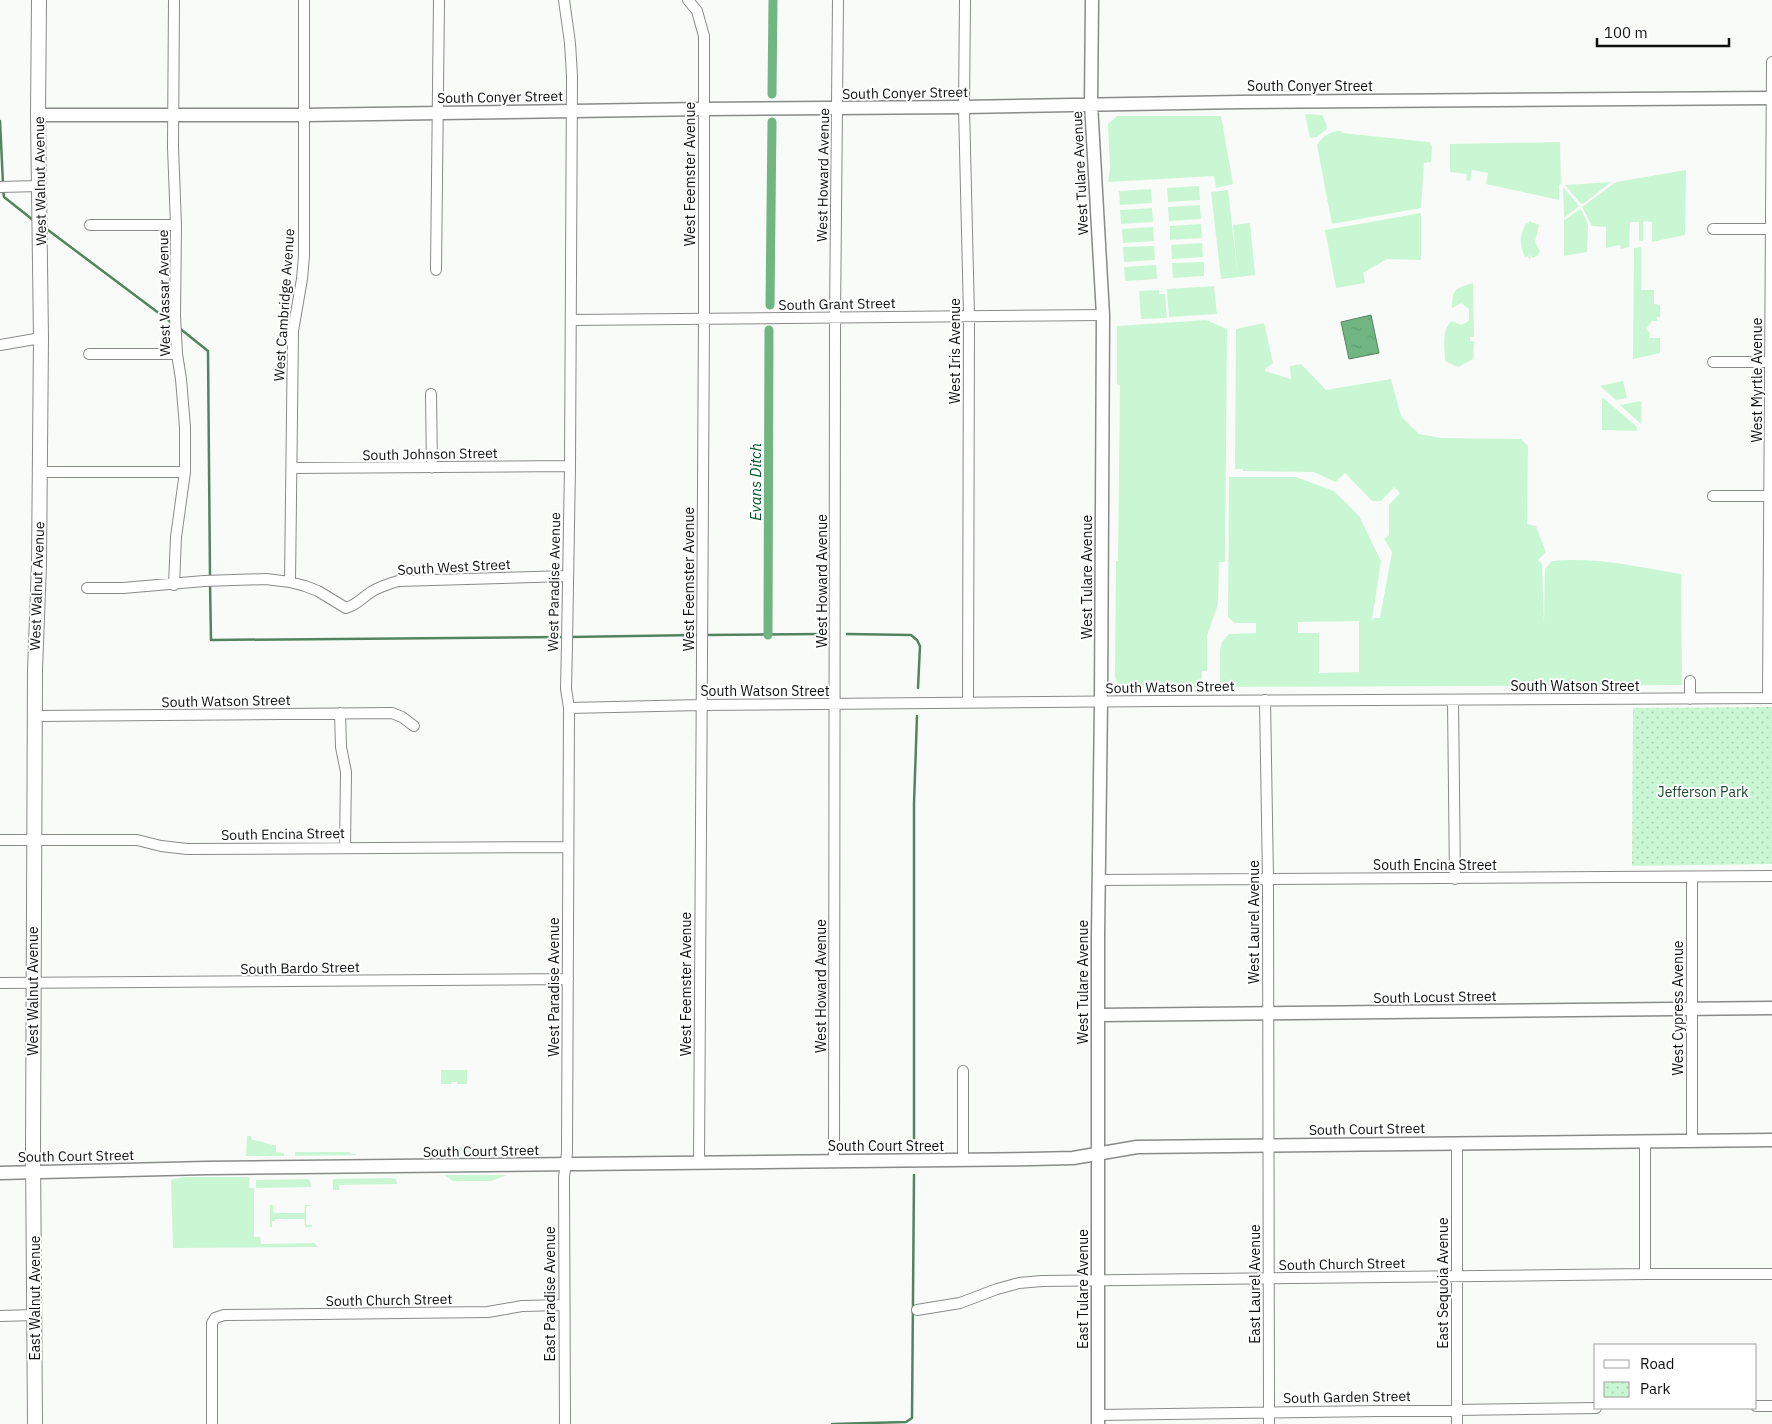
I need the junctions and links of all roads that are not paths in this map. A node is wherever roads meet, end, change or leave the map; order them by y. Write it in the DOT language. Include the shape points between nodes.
graph roads {
  1 [pos="39,0"];
  2 [pos="174,0"];
  3 [pos="304,0"];
  4 [pos="439,0"];
  5 [pos="564,0"];
  6 [pos="688,0"];
  7 [pos="838,0"];
  8 [pos="964,0"];
  9 [pos="1092,0"];
  10 [pos="1772,62"];
  11 [pos="1772,98"];
  12 [pos="1091,104"];
  13 [pos="964,107"];
  14 [pos="704,109"];
  15 [pos="838,109"];
  16 [pos="571,112"];
  17 [pos="438,113"];
  18 [pos="38,115"];
  19 [pos="173,115"];
  20 [pos="304,115"];
  21 [pos="40,186"];
  22 [pos="0,187"];
  23 [pos="90,225"];
  24 [pos="176,226"];
  25 [pos="1713,229"];
  26 [pos="1772,229"];
  27 [pos="436,270"];
  28 [pos="1103,315"];
  29 [pos="970,316"];
  30 [pos="835,318"];
  31 [pos="704,319"];
  32 [pos="571,320"];
  33 [pos="41,338"];
  34 [pos="0,345"];
  35 [pos="89,354"];
  36 [pos="177,354"];
  37 [pos="1713,362"];
  38 [pos="1771,362"];
  39 [pos="431,394"];
  40 [pos="570,466"];
  41 [pos="292,468"];
  42 [pos="432,468"];
  43 [pos="40,472"];
  44 [pos="185,472"];
  45 [pos="1712,496"];
  46 [pos="1771,496"];
  47 [pos="568,576"];
  48 [pos="290,582"];
  49 [pos="174,585"];
  50 [pos="87,588"];
  51 [pos="1690,681"];
  52 [pos="1770,698"];
  53 [pos="1690,699"];
  54 [pos="1265,700"];
  55 [pos="1453,700"];
  56 [pos="1101,702"];
  57 [pos="968,703"];
  58 [pos="836,704"];
  59 [pos="702,705"];
  60 [pos="569,708"];
  61 [pos="340,713"];
  62 [pos="35,716"];
  63 [pos="414,726"];
  64 [pos="0,840"];
  65 [pos="34,840"];
  66 [pos="568,847"];
  67 [pos="345,848"];
  68 [pos="1772,876"];
  69 [pos="1692,877"];
  70 [pos="1268,879"];
  71 [pos="1455,879"];
  72 [pos="1098,880"];
  73 [pos="568,979"];
  74 [pos="33,983"];
  75 [pos="0,984"];
  76 [pos="1772,1008"];
  77 [pos="1692,1009"];
  78 [pos="1268,1013"];
  79 [pos="1098,1015"];
  80 [pos="963,1071"];
  81 [pos="1692,1140"];
  82 [pos="1772,1140"];
  83 [pos="1645,1141"];
  84 [pos="1457,1143"];
  85 [pos="1268,1145"];
  86 [pos="1097,1154"];
  87 [pos="963,1160"];
  88 [pos="834,1161"];
  89 [pos="699,1163"];
  90 [pos="566,1164"];
  91 [pos="33,1172"];
  92 [pos="0,1173"];
  93 [pos="1645,1274"];
  94 [pos="1772,1274"];
  95 [pos="1457,1277"];
  96 [pos="1269,1279"];
  97 [pos="1098,1280"];
  98 [pos="564,1305"];
  99 [pos="917,1310"];
  100 [pos="35,1315"];
  101 [pos="0,1316"];
  102 [pos="1757,1406"];
  103 [pos="1772,1406"];
  104 [pos="1594,1408"];
  105 [pos="1457,1409"];
  106 [pos="1270,1412"];
  107 [pos="1098,1419"];
  108 [pos="35,1424"];
  109 [pos="212,1424"];
  110 [pos="565,1424"];
  111 [pos="1270,1424"];
  112 [pos="1457,1424"];
  1 -- 18 [label="main road, West Walnut Avenue"];
  2 -- 19 [label="street, West Vassar Avenue"];
  3 -- 20 [label="street, West Cambridge Avenue"];
  4 -- 17 [label="street"];
  5 -- 16 [label="street, West Paradise Avenue" via="570,43"];
  6 -- 14 [label="street, West Feemster Avenue" via="697,11 704,36"];
  7 -- 15 [label="street, West Howard Avenue"];
  8 -- 13 [label="street, West Iris Avenue"];
  9 -- 12 [label="street, West Tulare Avenue"];
  10 -- 11 [label="street, West Myrtle Avenue"];
  11 -- 12 [label="street, South Conyer Street"];
  11 -- 26 [label="street, West Myrtle Avenue"];
  12 -- 13 [label="street, South Conyer Street"];
  12 -- 28 [label="street, West Tulare Avenue"];
  13 -- 15 [label="street, South Conyer Street"];
  13 -- 29 [label="street, West Iris Avenue"];
  14 -- 15 [label="street, South Conyer Street"];
  14 -- 16 [label="street, South Conyer Street"];
  14 -- 31 [label="street, West Feemster Avenue"];
  15 -- 30 [label="street, West Howard Avenue"];
  16 -- 17 [label="street, South Conyer Street"];
  16 -- 32 [label="street, West Paradise Avenue"];
  17 -- 20 [label="street, South Conyer Street"];
  17 -- 27 [label="street"];
  18 -- 19 [label="street, South Conyer Street"];
  18 -- 21 [label="main road, West Walnut Avenue"];
  19 -- 20 [label="street, South Conyer Street"];
  19 -- 24 [label="street, West Vassar Avenue"];
  20 -- 41 [label="street, West Cambridge Avenue" via="304,256 294,331"];
  21 -- 22 [label="street"];
  21 -- 33 [label="main road, West Walnut Avenue"];
  23 -- 24 [label="street"];
  24 -- 36 [label="street, West Vassar Avenue"];
  25 -- 26 [label="street"];
  26 -- 38 [label="street, West Myrtle Avenue"];
  28 -- 29 [label="street, South Grant Street"];
  28 -- 56 [label="street, West Tulare Avenue"];
  29 -- 30 [label="street, South Grant Street"];
  29 -- 57 [label="street, West Iris Avenue"];
  30 -- 31 [label="street, South Grant Street"];
  30 -- 58 [label="street, West Howard Avenue"];
  31 -- 32 [label="street, South Grant Street"];
  31 -- 59 [label="street, West Feemster Avenue"];
  32 -- 40 [label="street, West Paradise Avenue"];
  33 -- 34 [label="street"];
  33 -- 43 [label="main road, West Walnut Avenue"];
  35 -- 36 [label="street"];
  36 -- 44 [label="street, West Vassar Avenue" via="185,427"];
  37 -- 38 [label="street"];
  38 -- 46 [label="street, West Myrtle Avenue"];
  39 -- 42 [label="street"];
  40 -- 42 [label="street, South Johnson Street"];
  40 -- 47 [label="street, West Paradise Avenue"];
  41 -- 42 [label="street, South Johnson Street"];
  41 -- 48 [label="street, West Cambridge Avenue"];
  43 -- 44 [label="street"];
  43 -- 62 [label="main road, West Walnut Avenue"];
  44 -- 49 [label="street, West Vassar Avenue" via="176,537"];
  45 -- 46 [label="street"];
  46 -- 52 [label="street, West Myrtle Avenue"];
  47 -- 48 [label="street, South West Street" via="398,581 346,608 318,591"];
  47 -- 60 [label="street, West Paradise Avenue" via="566,689"];
  48 -- 49 [label="street, South West Street" via="234,580"];
  49 -- 50 [label="street, South West Street"];
  51 -- 53 [label="street"];
  52 -- 53 [label="street, South Watson Street"];
  53 -- 55 [label="street, South Watson Street"];
  54 -- 55 [label="street, South Watson Street"];
  54 -- 56 [label="street, South Watson Street"];
  54 -- 70 [label="street, West Laurel Avenue"];
  55 -- 71 [label="street"];
  56 -- 57 [label="street, South Watson Street"];
  56 -- 72 [label="street, West Tulare Avenue"];
  57 -- 58 [label="street, South Watson Street"];
  58 -- 59 [label="street, South Watson Street"];
  58 -- 88 [label="street, West Howard Avenue"];
  59 -- 60 [label="street, South Watson Street"];
  59 -- 89 [label="street, West Feemster Avenue"];
  60 -- 66 [label="street, West Paradise Avenue"];
  61 -- 62 [label="street, South Watson Street"];
  61 -- 63 [label="street, South Watson Street" via="392,713"];
  61 -- 67 [label="street" via="346,772"];
  62 -- 65 [label="main road, West Walnut Avenue"];
  64 -- 65 [label="street, South Encina Street"];
  65 -- 67 [label="street, South Encina Street" via="137,840 187,849"];
  65 -- 74 [label="main road, West Walnut Avenue"];
  66 -- 67 [label="street, South Encina Street"];
  66 -- 73 [label="street, West Paradise Avenue"];
  68 -- 69 [label="street, South Encina Street"];
  69 -- 71 [label="street, South Encina Street"];
  69 -- 77 [label="street, West Cypress Avenue"];
  70 -- 71 [label="street, South Encina Street"];
  70 -- 72 [label="street, South Encina Street"];
  70 -- 78 [label="street, West Laurel Avenue"];
  72 -- 79 [label="street, West Tulare Avenue"];
  73 -- 74 [label="street, South Bardo Street"];
  73 -- 90 [label="street, West Paradise Avenue"];
  74 -- 75 [label="street"];
  74 -- 91 [label="main road, West Walnut Avenue"];
  76 -- 77 [label="street, South Locust Street"];
  77 -- 78 [label="street, South Locust Street"];
  77 -- 81 [label="street, West Cypress Avenue"];
  78 -- 79 [label="street, South Locust Street"];
  78 -- 85 [label="street, West Laurel Avenue"];
  79 -- 86 [label="street, West Tulare Avenue"];
  80 -- 87 [label="street, South Court Street"];
  81 -- 82 [label="street, South Court Street"];
  81 -- 83 [label="street, South Court Street"];
  83 -- 84 [label="street, South Court Street"];
  83 -- 93 [label="street"];
  84 -- 85 [label="street, South Court Street"];
  84 -- 95 [label="street, East Sequoia Avenue"];
  85 -- 86 [label="street, South Court Street" via="1137,1147"];
  85 -- 96 [label="street, East Laurel Avenue"];
  86 -- 87 [label="street, South Court Street" via="1073,1158"];
  86 -- 97 [label="street, East Tulare Avenue"];
  87 -- 88 [label="street, South Court Street"];
  88 -- 89 [label="street, South Court Street"];
  89 -- 90 [label="street, South Court Street"];
  90 -- 91 [label="street, South Court Street"];
  90 -- 98 [label="street, East Paradise Avenue"];
  91 -- 92 [label="street, South Court Street"];
  91 -- 100 [label="main road, East Walnut Avenue"];
  93 -- 94 [label="street, South Church Street"];
  93 -- 95 [label="street, South Church Street"];
  95 -- 96 [label="street, South Church Street"];
  95 -- 105 [label="street, East Sequoia Avenue"];
  96 -- 97 [label="street, South Church Street"];
  96 -- 106 [label="street, East Laurel Avenue"];
  97 -- 99 [label="street, South Church Street" via="1019,1283 960,1303"];
  97 -- 107 [label="street, East Tulare Avenue"];
  98 -- 109 [label="street, South Church Street" via="522,1306 488,1312 215,1318 212,1323"];
  98 -- 110 [label="street, East Paradise Avenue"];
  100 -- 101 [label="street"];
  100 -- 108 [label="main road, East Walnut Avenue"];
  102 -- 103 [label="street"];
  104 -- 105 [label="street, South Garden Street"];
  105 -- 106 [label="street, South Garden Street"];
  105 -- 112 [label="street, East Sequoia Avenue"];
  106 -- 107 [label="street, South Garden Street"];
  106 -- 111 [label="street, East Laurel Avenue"];
}
